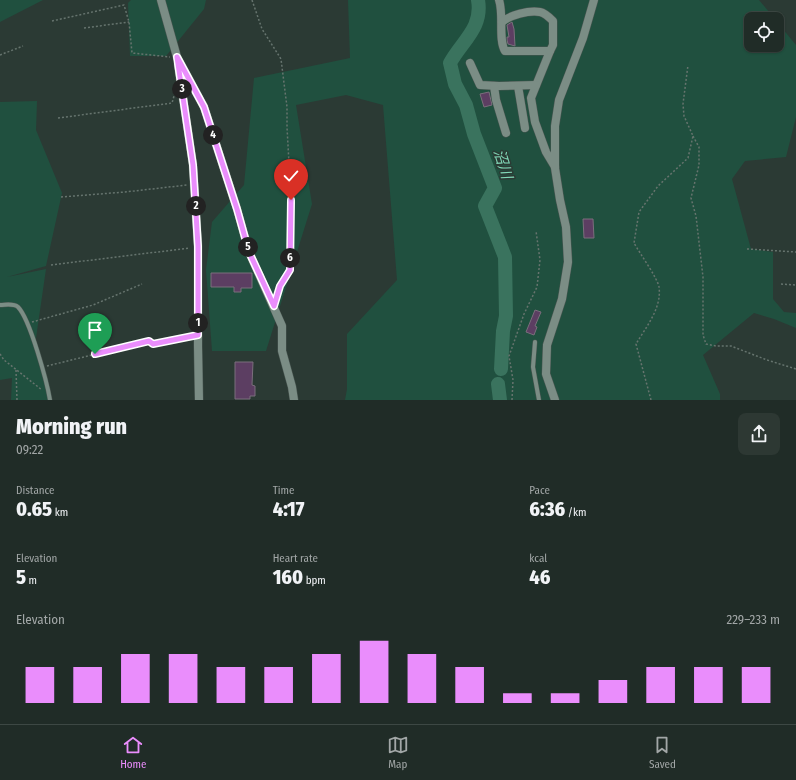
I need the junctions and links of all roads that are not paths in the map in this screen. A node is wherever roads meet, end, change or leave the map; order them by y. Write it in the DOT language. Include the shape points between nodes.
graph roads {
  1 [pos="160,0"];
  2 [pos="499,0"];
  3 [pos="594,0"];
  4 [pos="502,22"];
  5 [pos="550,51"];
  6 [pos="177,57"];
  7 [pos="470,62"];
  8 [pos="536,85"];
  9 [pos="494,86"];
  10 [pos="518,86"];
  11 [pos="525,128"];
  12 [pos="506,133"];
  13 [pos="555,168"];
  14 [pos="0,305"];
  15 [pos="535,342"];
  16 [pos="49,398"];
  17 [pos="199,400"];
  18 [pos="294,400"];
  19 [pos="540,400"];
  20 [pos="554,400"];
  1 -- 6 [label="street"];
  2 -- 4 [label="street"];
  3 -- 13 [label="street" via="583,38 559,100 555,126"];
  4 -- 5 [label="street" via="505,51"];
  4 -- 5 [label="street" via="507,18 532,11 546,14 553,20 553,44"];
  5 -- 8 [label="street"];
  6 -- 17 [label="street" via="193,165 198,246"];
  6 -- 18 [label="street" via="204,107 249,252 282,326 282,351"];
  7 -- 9 [label="street" via="480,84"];
  8 -- 10 [label="street"];
  8 -- 13 [label="street" via="531,98 535,122"];
  9 -- 10 [label="street"];
  9 -- 12 [label="street"];
  10 -- 11 [label="street"];
  13 -- 20 [label="street" via="566,227 568,262 562,299 547,345 546,374"];
  14 -- 16 [label="lane" via="12,304 17,307 28,324"];
  15 -- 19 [label="lane" via="533,367"];
}
